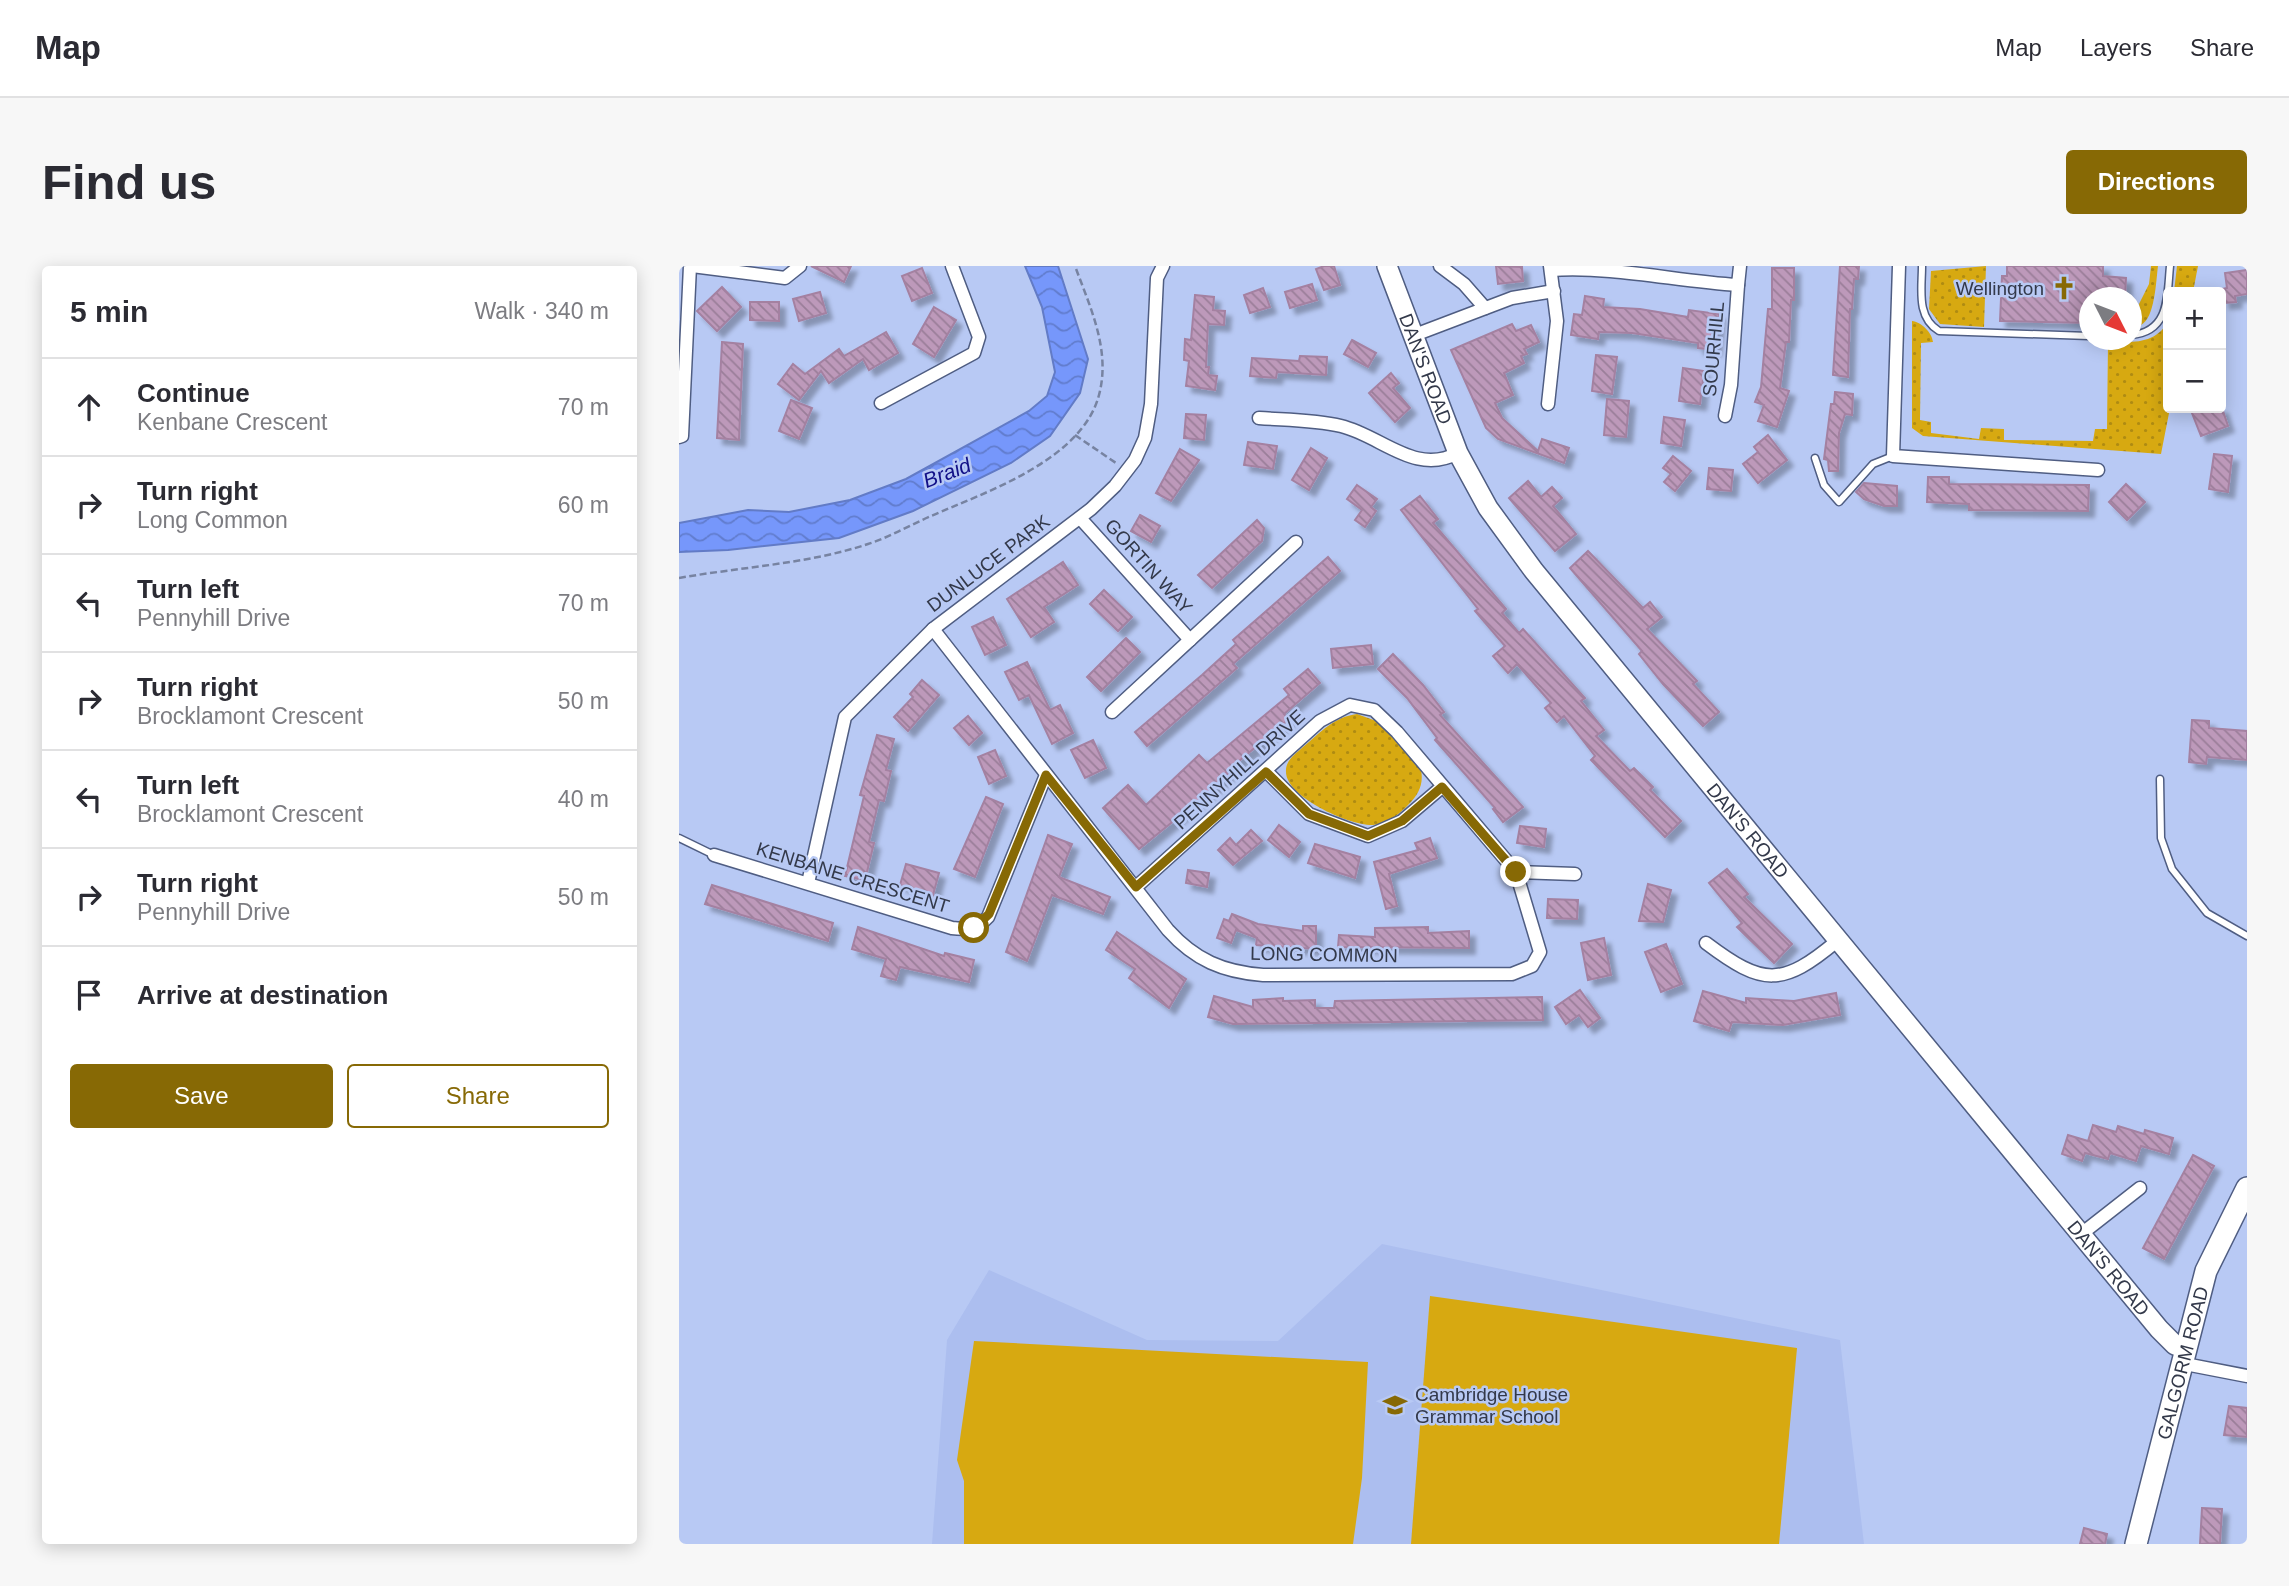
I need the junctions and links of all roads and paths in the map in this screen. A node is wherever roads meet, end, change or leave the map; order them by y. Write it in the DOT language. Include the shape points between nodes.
graph roads {
  1 [pos="691,266"];
  2 [pos="800,266"];
  3 [pos="952,266"];
  4 [pos="1075,266"];
  5 [pos="1163,266"];
  6 [pos="1387,266"];
  7 [pos="1440,266"];
  8 [pos="1740,266"];
  9 [pos="1899,266"];
  10 [pos="1922,266"];
  11 [pos="2170,266"];
  12 [pos="1551,268"];
  13 [pos="1738,285"];
  14 [pos="1554,291"];
  15 [pos="1485,308"];
  16 [pos="2142,334"];
  17 [pos="1412,335"];
  18 [pos="2079,336"];
  19 [pos="881,403"];
  20 [pos="1548,404"];
  21 [pos="1725,416"];
  22 [pos="1259,418"];
  23 [pos="1074,435"];
  24 [pos="679,437"];
  25 [pos="1458,453"];
  26 [pos="1893,456"];
  27 [pos="1815,458"];
  28 [pos="2098,470"];
  29 [pos="1127,471"];
  30 [pos="1080,518"];
  31 [pos="1296,542"];
  32 [pos="679,578"];
  33 [pos="933,629"];
  34 [pos="1190,640"];
  35 [pos="1112,712"];
  36 [pos="1266,772"];
  37 [pos="1046,775"];
  38 [pos="2160,779"];
  39 [pos="1442,787"];
  40 [pos="679,838"];
  41 [pos="714,855"];
  42 [pos="1516,872"];
  43 [pos="1575,874"];
  44 [pos="808,883"];
  45 [pos="1136,887"];
  46 [pos="2247,936"];
  47 [pos="1837,941"];
  48 [pos="1706,943"];
  49 [pos="1537,961"];
  50 [pos="2140,1188"];
  51 [pos="2247,1188"];
  52 [pos="2080,1235"];
  53 [pos="2182,1355"];
  54 [pos="2247,1376"];
  55 [pos="2136,1544"];
  1 -- 2 [label="street" via="785,278"];
  1 -- 24 [label="street"];
  3 -- 19 [label="street" via="979,345 974,353"];
  4 -- 23 [label="path" via="1097,324 1102,354 1099,395"];
  5 -- 29 [label="street, DUNLUCE PARK" via="1157,278 1148,427"];
  6 -- 17 [label="street, DAN'S ROAD"];
  7 -- 15 [label="street" via="1465,284"];
  8 -- 13 [label="street, SOURHILL"];
  9 -- 26 [label="street"];
  10 -- 18 [label="lane" via="1922,310 1939,331"];
  11 -- 16 [label="lane" via="2159,323"];
  12 -- 13 [label="street, SOURHILL" via="1609,269"];
  12 -- 14 [label="street, SOURHILL"];
  13 -- 21 [label="street, SOURHILL"];
  14 -- 15 [label="street" via="1525,293"];
  14 -- 20 [label="street, SOURHILL" via="1557,321"];
  15 -- 17 [label="street"];
  17 -- 25 [label="street, DAN'S ROAD"];
  22 -- 25 [label="street" via="1343,426 1418,459 1443,461"];
  23 -- 29 [label="path"];
  23 -- 32 [label="path" via="1043,462 1008,483 869,544"];
  25 -- 47 [label="street, DAN'S ROAD" via="1488,508 1534,571"];
  26 -- 27 [label="lane" via="1873,464 1839,502 1825,485"];
  26 -- 28 [label="street"];
  29 -- 30 [label="street, DUNLUCE PARK"];
  30 -- 33 [label="street, DUNLUCE PARK"];
  30 -- 34 [label="street, GORTIN WAY"];
  31 -- 34 [label="street, GORTIN WAY"];
  33 -- 37 [label="street, LONG COMMON"];
  33 -- 44 [label="street, DUNLUCE PARK" via="842,722"];
  34 -- 35 [label="street, GORTIN WAY"];
  36 -- 39 [label="street" via="1309,814 1368,836 1402,821"];
  36 -- 39 [label="street, PENNYHILL DRIVE" via="1320,721 1350,705 1374,710"];
  36 -- 45 [label="street, PENNYHILL DRIVE"];
  37 -- 44 [label="street, KENBANE CRESCENT" via="989,914 978,926 952,928"];
  37 -- 45 [label="street, LONG COMMON"];
  38 -- 46 [label="lane" via="2161,838 2172,869 2207,913"];
  39 -- 42 [label="street, PENNYHILL DRIVE"];
  40 -- 41 [label="lane, KENBANE CRESCENT"];
  41 -- 44 [label="street, KENBANE CRESCENT"];
  42 -- 43 [label="street"];
  42 -- 49 [label="street, PENNYHILL DRIVE" via="1540,946"];
  45 -- 49 [label="street, LONG COMMON" via="1186,949 1213,965 1241,973 1512,974"];
  47 -- 48 [label="street" via="1793,973 1772,975 1742,968"];
  47 -- 52 [label="street, DAN'S ROAD"];
  50 -- 52 [label="street"];
  51 -- 53 [label="main road, GALGORM ROAD" via="2206,1271"];
  52 -- 53 [label="street, DAN'S ROAD"];
  53 -- 54 [label="street"];
  53 -- 55 [label="main road, GALGORM ROAD"];
}
